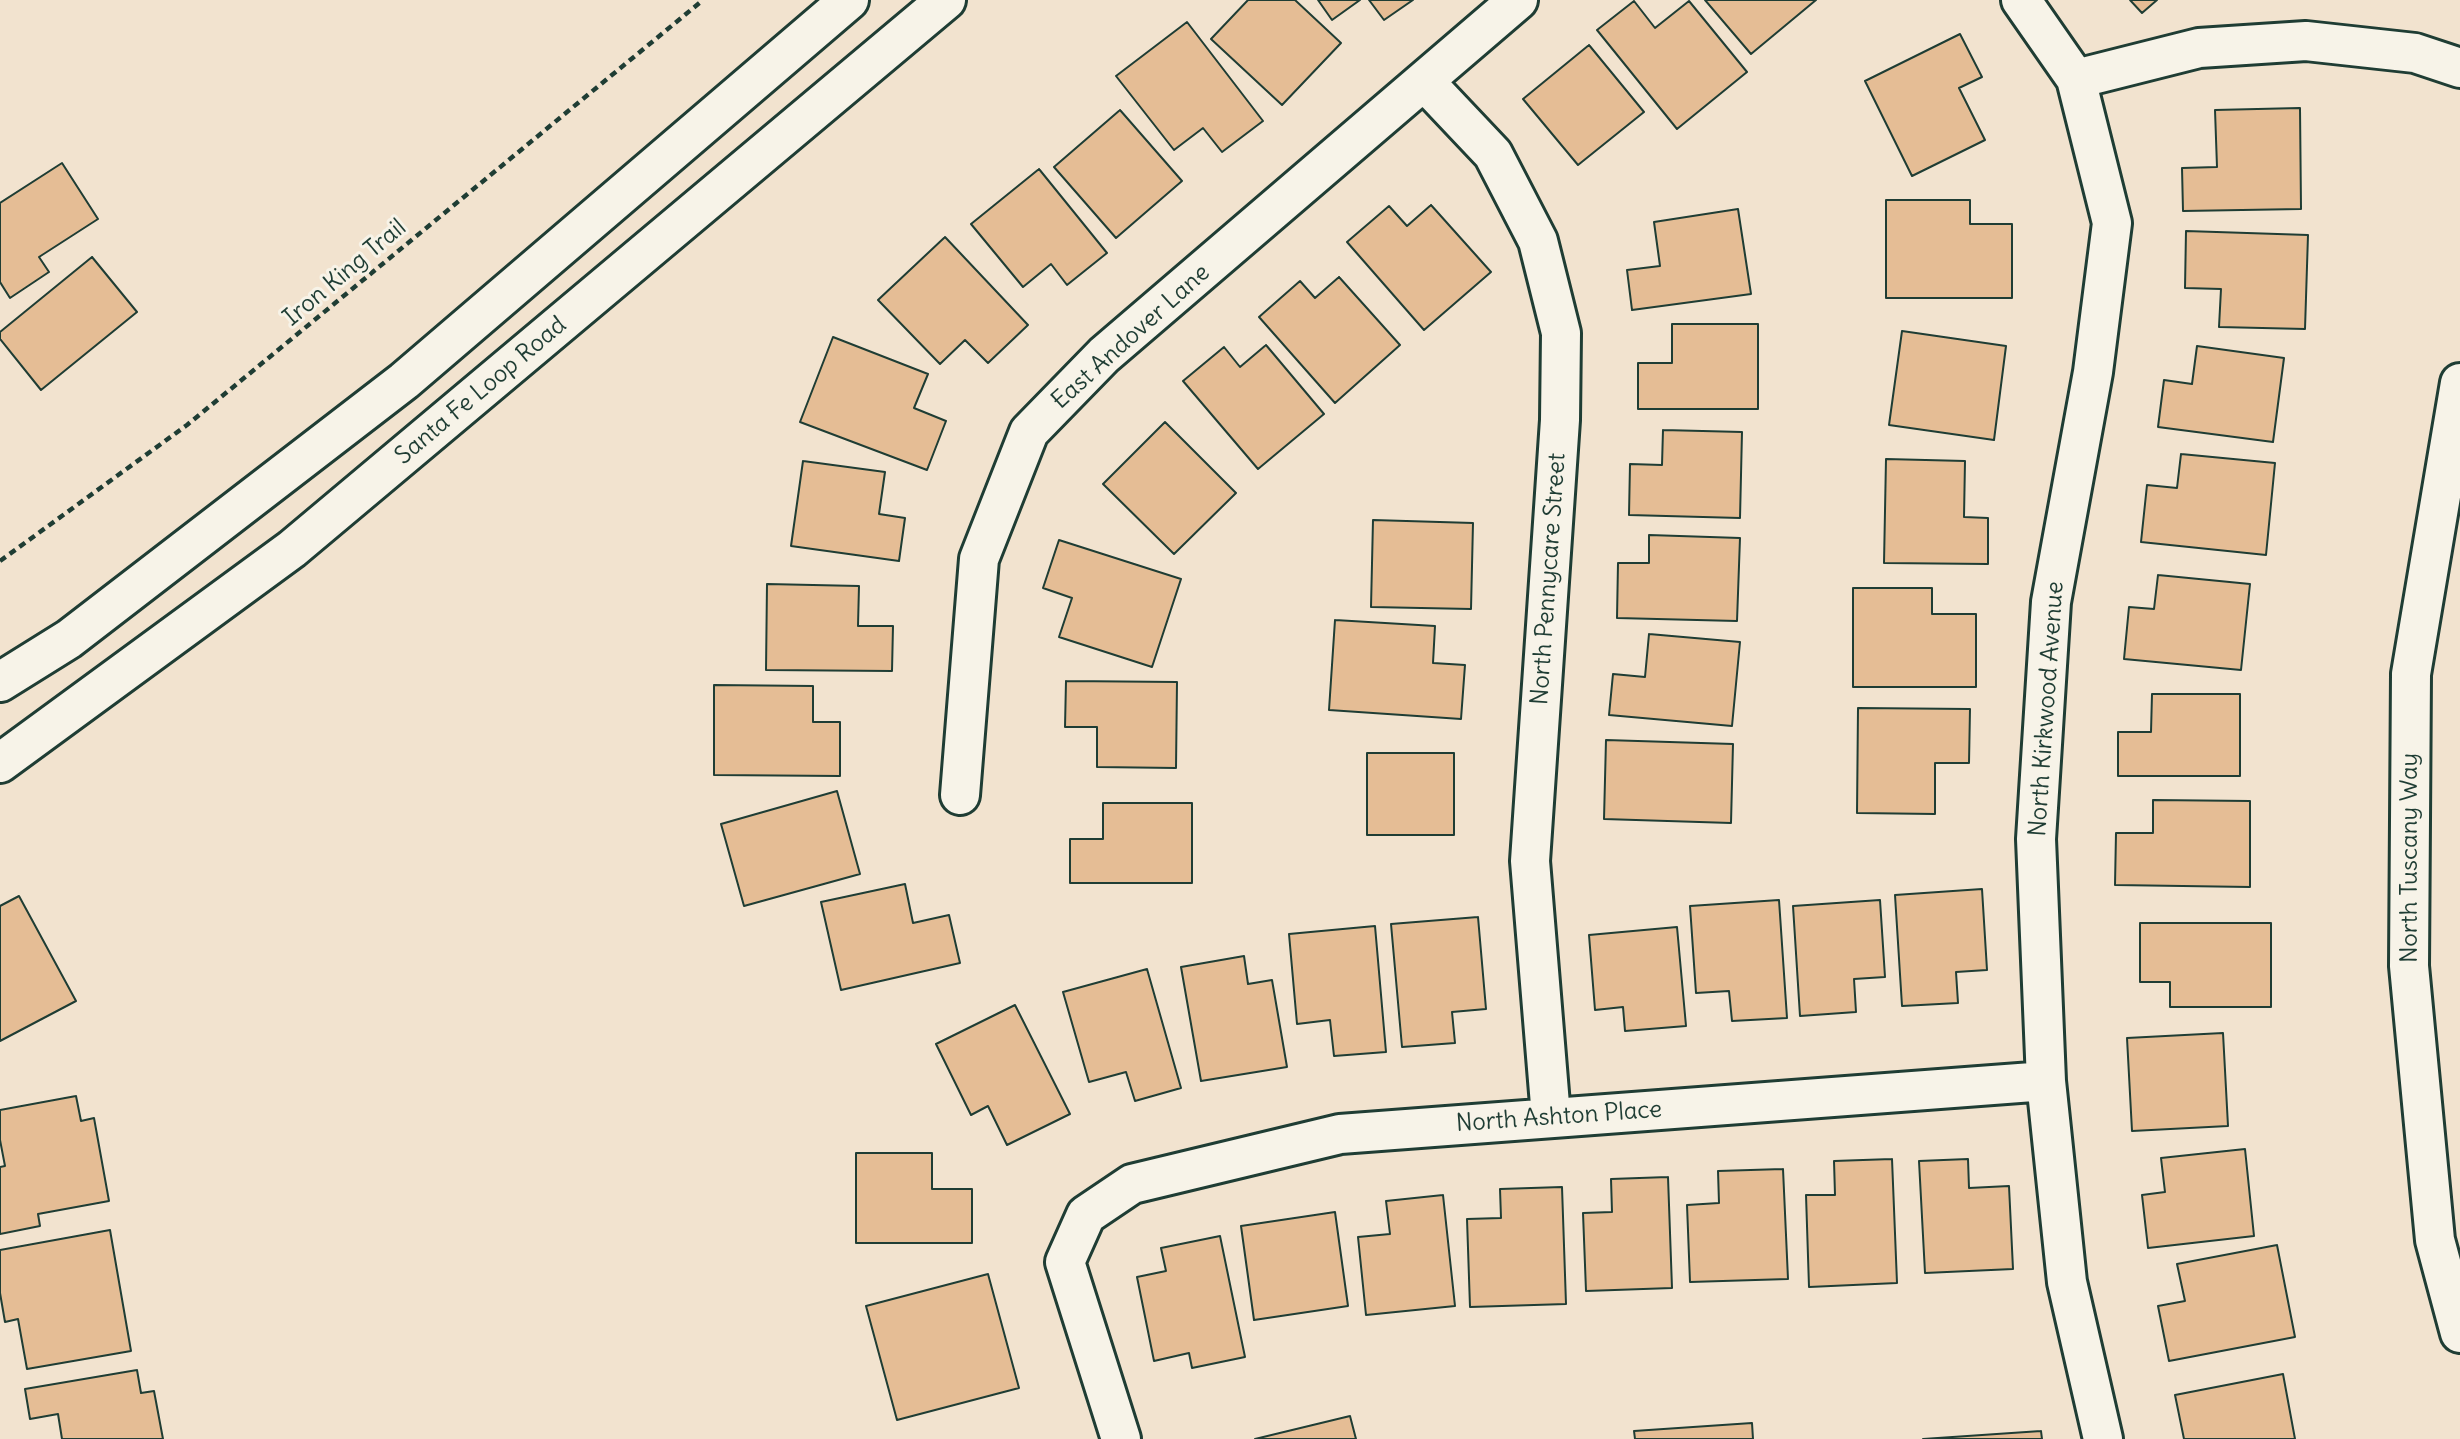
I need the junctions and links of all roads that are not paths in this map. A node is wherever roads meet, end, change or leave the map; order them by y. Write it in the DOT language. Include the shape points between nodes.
graph roads {
  1 [pos="849,0"];
  2 [pos="946,0"];
  3 [pos="1518,0"];
  4 [pos="2021,0"];
  5 [pos="2460,68"];
  6 [pos="2077,79"];
  7 [pos="1424,80"];
  8 [pos="2460,383"];
  9 [pos="0,682"];
  10 [pos="0,763"];
  11 [pos="960,795"];
  12 [pos="2046,1081"];
  13 [pos="1551,1117"];
  14 [pos="2460,1333"];
  15 [pos="1121,1439"];
  16 [pos="2103,1439"];
  1 -- 9 [label="street" via="404,381 69,639"];
  2 -- 10 [label="street, Santa Fe Loop Road" via="292,549"];
  3 -- 7 [label="street, East Andover Lane"];
  4 -- 6 [label="street, North Kirkwood Avenue"];
  5 -- 6 [label="street" via="2414,54 2306,41 2199,48"];
  6 -- 12 [label="street, North Kirkwood Avenue" via="2112,223 2093,372 2051,602 2036,839"];
  7 -- 11 [label="street, East Andover Lane" via="1104,355 1029,432 979,559"];
  7 -- 13 [label="street, North Pennycare Street" via="1493,155 1538,241 1561,334 1560,420 1530,861"];
  8 -- 14 [label="street, North Tuscany Way" via="2411,674 2409,966 2435,1240"];
  12 -- 13 [label="street, North Ashton Place"];
  12 -- 16 [label="street, North Kirkwood Avenue" via="2067,1282"];
  13 -- 15 [label="street, North Ashton Place" via="1340,1134 1132,1184 1086,1215 1065,1262"];
}
